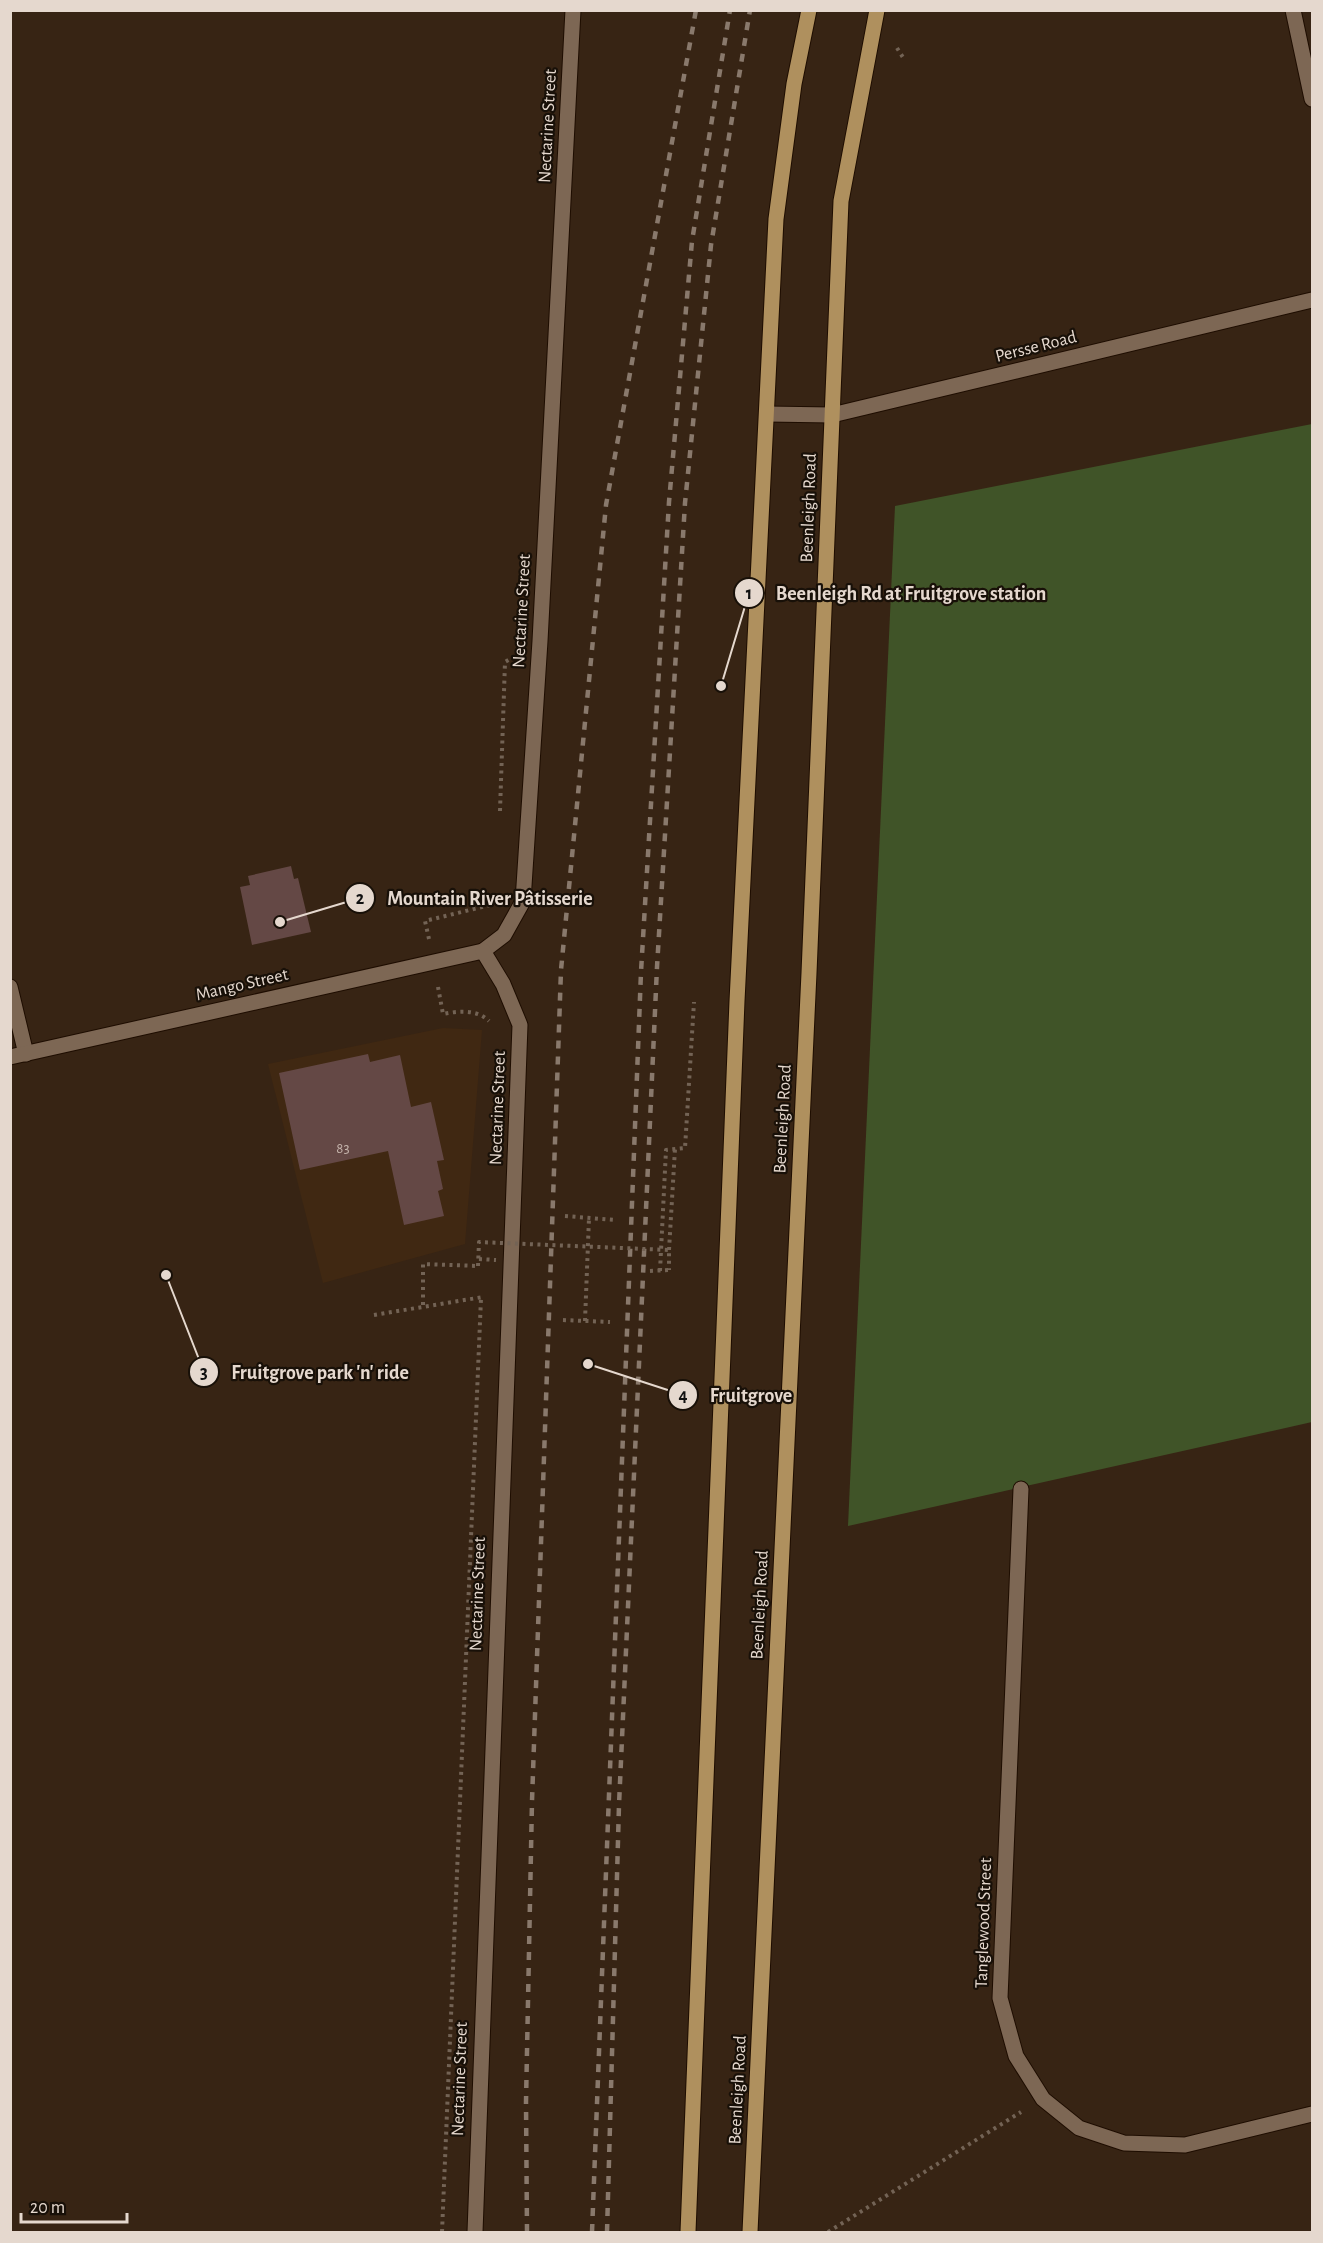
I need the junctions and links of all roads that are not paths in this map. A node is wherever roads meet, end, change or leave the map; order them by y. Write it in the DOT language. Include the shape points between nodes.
graph roads {
  1 [pos="573,10"];
  2 [pos="809,10"];
  3 [pos="877,10"];
  4 [pos="1293,10"];
  5 [pos="1312,99"];
  6 [pos="1312,300"];
  7 [pos="767,414"];
  8 [pos="832,415"];
  9 [pos="483,951"];
  10 [pos="10,987"];
  11 [pos="18,1055"];
  12 [pos="1021,1489"];
  13 [pos="1312,2114"];
  14 [pos="475,2232"];
  15 [pos="688,2232"];
  16 [pos="750,2232"];
  1 -- 9 [label="street, Nectarine Street" via="523,901 504,935"];
  2 -- 7 [label="main road" via="794,84 776,219"];
  3 -- 8 [label="main road, Beenleigh Road" via="841,201"];
  4 -- 5 [label="street"];
  6 -- 8 [label="street, Persse Road"];
  7 -- 8 [label="street, Persse Road"];
  7 -- 15 [label="main road" via="736,1025"];
  8 -- 16 [label="main road, Beenleigh Road"];
  9 -- 11 [label="street, Mango Street"];
  9 -- 14 [label="street, Nectarine Street" via="503,984 520,1025"];
  10 -- 11 [label="street"];
  12 -- 13 [label="street, Tanglewood Street" via="1000,1998 1016,2056 1042,2099 1079,2128 1124,2143 1185,2145"];
}
